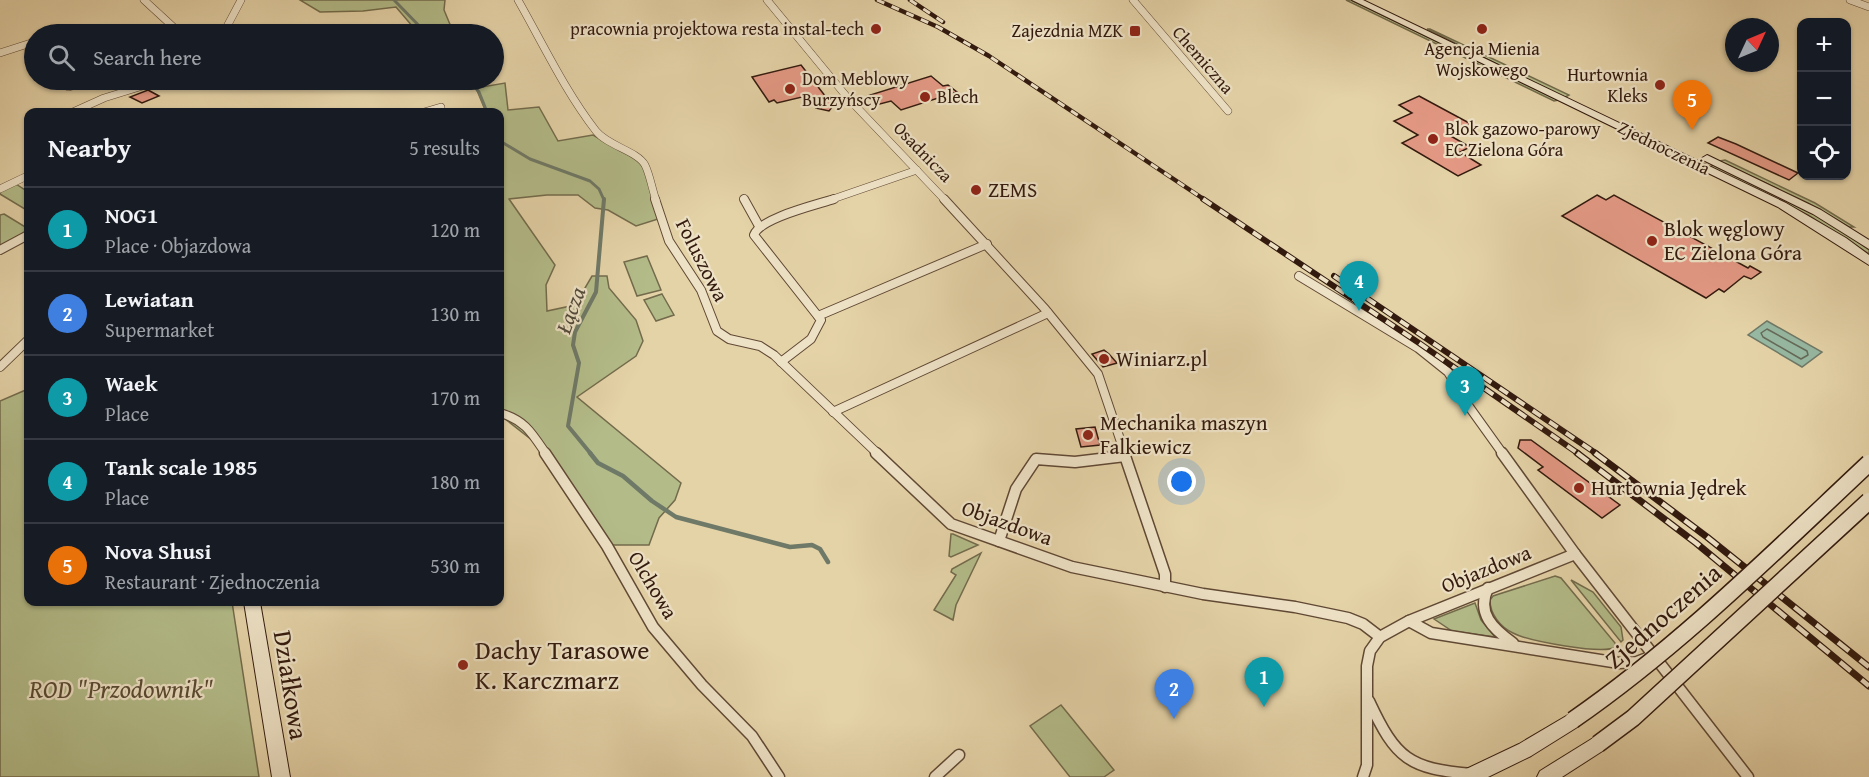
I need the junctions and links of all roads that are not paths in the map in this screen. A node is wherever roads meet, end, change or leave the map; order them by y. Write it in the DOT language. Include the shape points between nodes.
graph roads {
  1 [pos="144,0"];
  2 [pos="241,0"];
  3 [pos="518,0"];
  4 [pos="767,0"];
  5 [pos="1133,0"];
  6 [pos="1356,0"];
  7 [pos="1375,0"];
  8 [pos="1850,0"];
  9 [pos="1869,7"];
  10 [pos="170,24"];
  11 [pos="228,24"];
  12 [pos="24,45"];
  13 [pos="0,53"];
  14 [pos="130,90"];
  15 [pos="441,107"];
  16 [pos="82,108"];
  17 [pos="438,108"];
  18 [pos="1228,111"];
  19 [pos="917,170"];
  20 [pos="24,177"];
  21 [pos="0,189"];
  22 [pos="744,199"];
  23 [pos="759,226"];
  24 [pos="24,237"];
  25 [pos="987,244"];
  26 [pos="1869,245"];
  27 [pos="0,249"];
  28 [pos="1869,261"];
  29 [pos="1299,276"];
  30 [pos="1048,312"];
  31 [pos="818,316"];
  32 [pos="24,344"];
  33 [pos="781,362"];
  34 [pos="0,367"];
  35 [pos="833,412"];
  36 [pos="504,414"];
  37 [pos="1125,456"];
  38 [pos="1869,463"];
  39 [pos="1869,501"];
  40 [pos="999,541"];
  41 [pos="1575,554"];
  42 [pos="1166,586"];
  43 [pos="1488,588"];
  44 [pos="253,606"];
  45 [pos="1409,621"];
  46 [pos="1380,637"];
  47 [pos="1516,645"];
  48 [pos="1653,655"];
  49 [pos="1368,699"];
  50 [pos="959,755"];
  51 [pos="1472,776"];
  52 [pos="1550,776"];
  53 [pos="281,777"];
  54 [pos="779,777"];
  55 [pos="935,777"];
  56 [pos="1363,777"];
  57 [pos="1748,777"];
  1 -- 10 [label="street"];
  2 -- 11 [label="street"];
  3 -- 33 [label="street, Foluszowa" via="598,133 644,163 665,231 701,290 717,332 760,346"];
  4 -- 19 [label="street, Osadnicza" via="847,98"];
  5 -- 18 [label="street, Chemiczna"];
  6 -- 28 [label="main road, Zjednoczenia" via="1782,205"];
  7 -- 26 [label="main road, Zjednoczenia" via="1784,195"];
  8 -- 9 [label="street"];
  12 -- 13 [label="street"];
  14 -- 16 [label="street"];
  15 -- 17 [label="street"];
  19 -- 23 [label="street"];
  19 -- 25 [label="street, Osadnicza"];
  20 -- 21 [label="street"];
  22 -- 23 [label="street"];
  23 -- 31 [label="street" via="754,235 757,241"];
  24 -- 27 [label="street"];
  25 -- 30 [label="street, Osadnicza"];
  25 -- 31 [label="street"];
  29 -- 41 [label="street" via="1441,366"];
  30 -- 35 [label="street"];
  30 -- 37 [label="street, Osadnicza" via="1098,374"];
  31 -- 33 [label="street" via="820,326 815,333"];
  32 -- 34 [label="street"];
  33 -- 35 [label="street, Objazdowa"];
  35 -- 40 [label="street, Objazdowa" via="946,521"];
  36 -- 54 [label="street, Olchowa" via="517,418 531,432 607,546 653,627 752,736"];
  37 -- 40 [label="street" via="1075,462 1036,459 1016,489"];
  37 -- 42 [label="street, Osadnicza"];
  38 -- 51 [label="main road, Zjednoczenia, bridge" via="1762,563 1607,697 1525,750"];
  39 -- 52 [label="main road, bridge" via="1633,718"];
  40 -- 42 [label="street, Objazdowa" via="1072,567"];
  41 -- 43 [label="street, Objazdowa"];
  41 -- 48 [label="street"];
  42 -- 46 [label="street, Objazdowa" via="1348,618"];
  43 -- 45 [label="street, Objazdowa"];
  43 -- 47 [label="street" via="1481,604 1485,615 1493,627"];
  44 -- 53 [label="main road, Działkowa"];
  45 -- 46 [label="street, Objazdowa"];
  45 -- 47 [label="street" via="1431,633"];
  46 -- 49 [label="street" via="1368,657"];
  47 -- 48 [label="street" via="1619,663 1637,662"];
  48 -- 57 [label="street"];
  49 -- 51 [label="street" via="1384,734 1403,756 1437,771"];
  49 -- 56 [label="street" via="1367,765"];
  50 -- 55 [label="street"];
}
